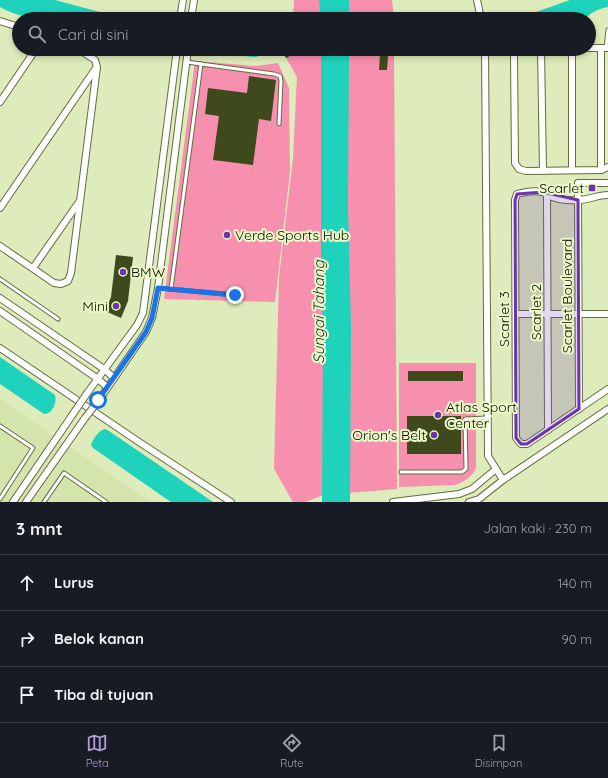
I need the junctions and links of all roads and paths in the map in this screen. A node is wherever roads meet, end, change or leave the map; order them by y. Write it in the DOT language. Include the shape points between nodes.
graph roads {
  1 [pos="183,0"];
  2 [pos="194,0"];
  3 [pos="477,0"];
  4 [pos="181,12"];
  5 [pos="193,12"];
  6 [pos="480,12"];
  7 [pos="0,21"];
  8 [pos="12,26"];
  9 [pos="608,30"];
  10 [pos="605,48"];
  11 [pos="31,56"];
  12 [pos="89,56"];
  13 [pos="176,56"];
  14 [pos="187,56"];
  15 [pos="485,56"];
  16 [pos="514,56"];
  17 [pos="542,56"];
  18 [pos="572,56"];
  19 [pos="187,62"];
  20 [pos="201,64"];
  21 [pos="97,67"];
  22 [pos="0,102"];
  23 [pos="279,124"];
  24 [pos="608,167"];
  25 [pos="572,170"];
  26 [pos="601,170"];
  27 [pos="542,171"];
  28 [pos="608,183"];
  29 [pos="548,195"];
  30 [pos="608,195"];
  31 [pos="80,200"];
  32 [pos="578,200"];
  33 [pos="0,208"];
  34 [pos="0,246"];
  35 [pos="33,268"];
  36 [pos="0,279"];
  37 [pos="158,288"];
  38 [pos="171,289"];
  39 [pos="235,295"];
  40 [pos="0,298"];
  41 [pos="0,312"];
  42 [pos="516,314"];
  43 [pos="548,314"];
  44 [pos="579,314"];
  45 [pos="608,314"];
  46 [pos="58,319"];
  47 [pos="0,348"];
  48 [pos="104,369"];
  49 [pos="114,378"];
  50 [pos="98,379"];
  51 [pos="107,387"];
  52 [pos="608,389"];
  53 [pos="579,409"];
  54 [pos="608,409"];
  55 [pos="487,418"];
  56 [pos="0,426"];
  57 [pos="548,430"];
  58 [pos="496,469"];
  59 [pos="401,472"];
  60 [pos="503,480"];
  61 [pos="0,499"];
  62 [pos="101,501"];
  63 [pos="13,502"];
  64 [pos="26,502"];
  65 [pos="44,502"];
  66 [pos="106,502"];
  67 [pos="231,502"];
  68 [pos="393,502"];
  69 [pos="469,502"];
  1 -- 4 [label="street"];
  2 -- 5 [label="street"];
  3 -- 6 [label="street"];
  7 -- 8 [label="street"];
  9 -- 10 [label="lane"];
  10 -- 26 [label="street"];
  11 -- 22 [label="street"];
  12 -- 21 [label="street" via="95,60"];
  13 -- 48 [label="street" via="143,313"];
  14 -- 19 [label="street"];
  15 -- 55 [label="street"];
  16 -- 27 [label="street" via="515,163 519,169"];
  17 -- 27 [label="street"];
  18 -- 25 [label="street"];
  19 -- 20 [label="lane"];
  19 -- 37 [label="street"];
  20 -- 23 [label="lane" via="280,76"];
  20 -- 38 [label="lane"];
  21 -- 31 [label="street"];
  21 -- 33 [label="street"];
  24 -- 26 [label="street"];
  25 -- 26 [label="street"];
  25 -- 27 [label="street"];
  28 -- 32 [label="street, Scarlet Boulevard" via="578,183"];
  29 -- 32 [label="street" via="565,200"];
  29 -- 42 [label="street, Scarlet 3" via="543,192 517,194"];
  29 -- 43 [label="street, Scarlet 2"];
  30 -- 32 [label="street"];
  31 -- 35 [label="street"];
  31 -- 35 [label="street" via="68,281 54,283"];
  32 -- 44 [label="street, Scarlet Boulevard"];
  34 -- 35 [label="street"];
  36 -- 46 [label="lane"];
  37 -- 38 [label="lane"];
  37 -- 49 [label="street" via="152,318 146,332"];
  38 -- 39 [label="lane"];
  40 -- 48 [label="street"];
  41 -- 50 [label="street"];
  42 -- 43 [label="street"];
  42 -- 57 [label="street, Scarlet 3" via="516,438 521,444 527,444"];
  43 -- 44 [label="street"];
  43 -- 57 [label="street, Scarlet 2"];
  44 -- 45 [label="street"];
  44 -- 53 [label="street, Scarlet Boulevard"];
  47 -- 67 [label="street"];
  48 -- 49 [label="street"];
  48 -- 50 [label="street"];
  49 -- 51 [label="street"];
  50 -- 51 [label="street"];
  50 -- 63 [label="street, bridge"];
  51 -- 64 [label="street, bridge"];
  52 -- 53 [label="street"];
  53 -- 57 [label="street"];
  54 -- 60 [label="street"];
  55 -- 58 [label="street" via="488,456"];
  55 -- 59 [label="lane" via="465,419 466,469 462,472"];
  56 -- 61 [label="lane" via="33,448"];
  58 -- 60 [label="street"];
  58 -- 68 [label="street" via="472,489 459,494"];
  60 -- 69 [label="street" via="479,499"];
  62 -- 65 [label="lane" via="64,473"];
  62 -- 66 [label="lane"];
}
